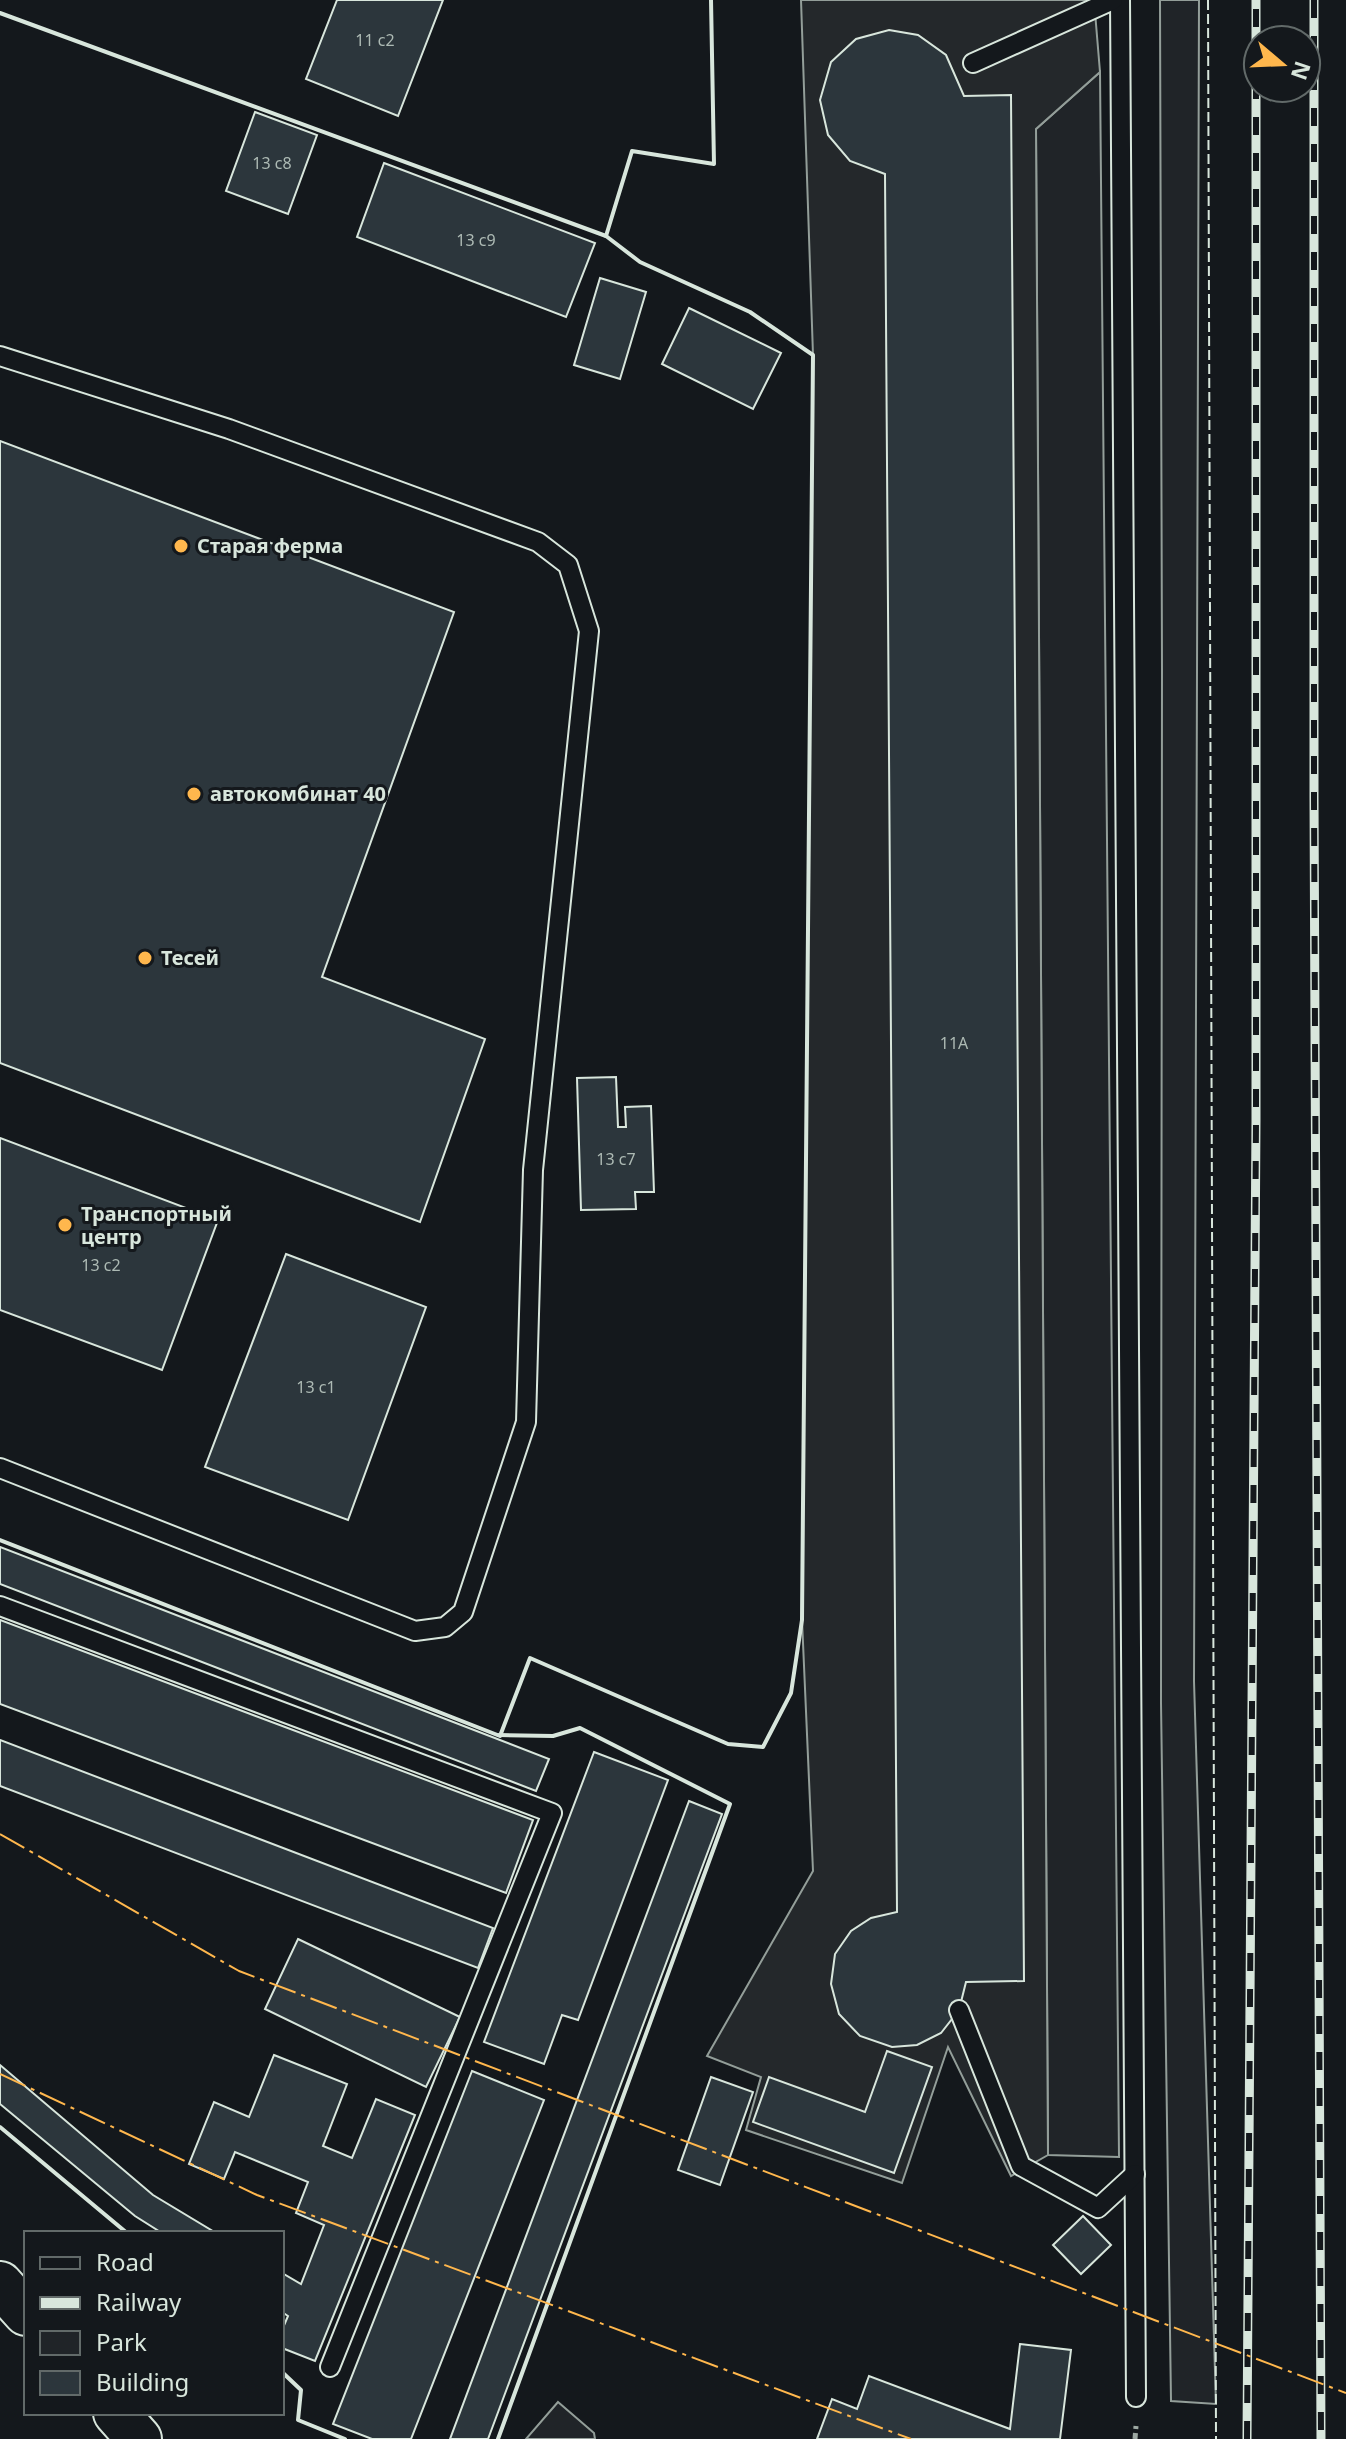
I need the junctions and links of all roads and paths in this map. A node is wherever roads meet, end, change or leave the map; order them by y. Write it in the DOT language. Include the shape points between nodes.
graph roads {
  1 [pos="1113,0"];
  2 [pos="1120,0"];
  3 [pos="973,63"];
  4 [pos="0,356"];
  5 [pos="0,1468"];
  6 [pos="0,1606"];
  7 [pos="959,2010"];
  8 [pos="1135,2174"];
  9 [pos="0,2284"];
  10 [pos="24,2311"];
  11 [pos="330,2367"];
  12 [pos="1136,2397"];
  13 [pos="118,2415"];
  14 [pos="139,2439"];
  1 -- 3 [label="lane"];
  2 -- 8 [label="lane"];
  4 -- 5 [label="lane" via="229,429 538,542 568,565 589,631 533,1170 526,1422 463,1612 445,1627 415,1631"];
  6 -- 11 [label="lane" via="552,1813"];
  7 -- 8 [label="lane" via="1021,2166 1098,2208"];
  8 -- 12 [label="lane"];
  9 -- 10 [label="main road"];
  13 -- 14 [label="main road"];
}
